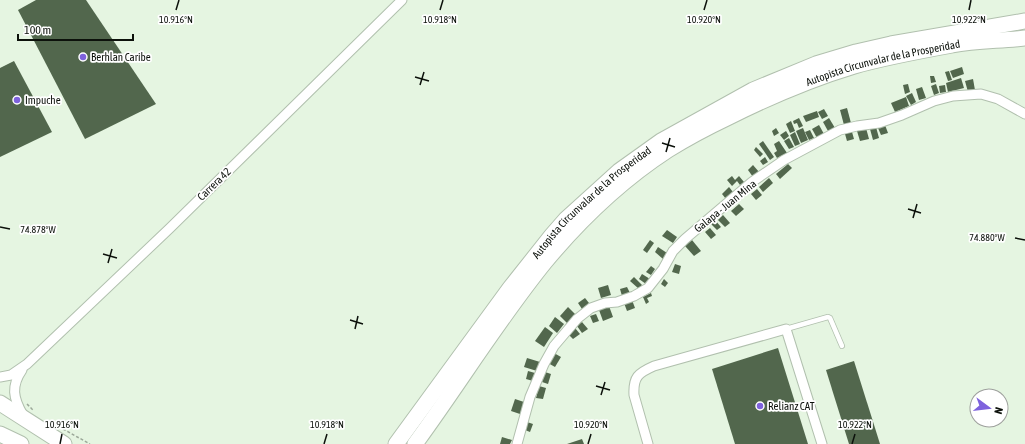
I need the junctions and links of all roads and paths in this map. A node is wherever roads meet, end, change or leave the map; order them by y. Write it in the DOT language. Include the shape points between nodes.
graph roads {
  1 [pos="402,0"];
  2 [pos="1025,21"];
  3 [pos="1025,38"];
  4 [pos="1025,114"];
  5 [pos="786,329"];
  6 [pos="842,346"];
  7 [pos="24,367"];
  8 [pos="0,377"];
  9 [pos="0,402"];
  10 [pos="26,403"];
  11 [pos="34,418"];
  12 [pos="414,420"];
  13 [pos="427,428"];
  14 [pos="62,429"];
  15 [pos="0,434"];
  16 [pos="21,444"];
  17 [pos="64,444"];
  18 [pos="90,444"];
  19 [pos="393,444"];
  20 [pos="396,444"];
  21 [pos="415,444"];
  22 [pos="419,444"];
  23 [pos="517,444"];
  24 [pos="648,444"];
  25 [pos="822,444"];
  1 -- 7 [label="street, Carrera 42"];
  2 -- 12 [label="highway, Autopista Circunvalar de la Prosperidad" via="891,44 823,62 754,90 661,141 619,170 566,219 510,288"];
  3 -- 13 [label="highway, Autopista Circunvalar de la Prosperidad" via="954,44 856,65 819,77 753,105 668,150 603,202 546,261 518,296"];
  4 -- 23 [label="street, Galapa - Juan Mina" via="998,99 981,94 953,96 879,123 840,130 784,160 752,182 685,239 673,251 648,288 617,302 591,308 577,319 554,346 544,364 530,397"];
  5 -- 6 [label="lane" via="828,317"];
  5 -- 24 [label="street" via="642,371 636,378 633,388"];
  5 -- 25 [label="street"];
  7 -- 8 [label="street, Carrera 42" via="11,375"];
  7 -- 11 [label="street, Carrera 42" via="16,378 16,404 24,415"];
  9 -- 11 [label="highway"];
  10 -- 11 [label="path"];
  11 -- 17 [label="highway"];
  12 -- 19 [label="highway"];
  12 -- 20 [label="highway, Autopista Circunvalar de la Prosperidad"];
  13 -- 21 [label="highway, Autopista Circunvalar de la Prosperidad"];
  13 -- 22 [label="highway"];
  14 -- 18 [label="path"];
  15 -- 16 [label="highway"];
}
